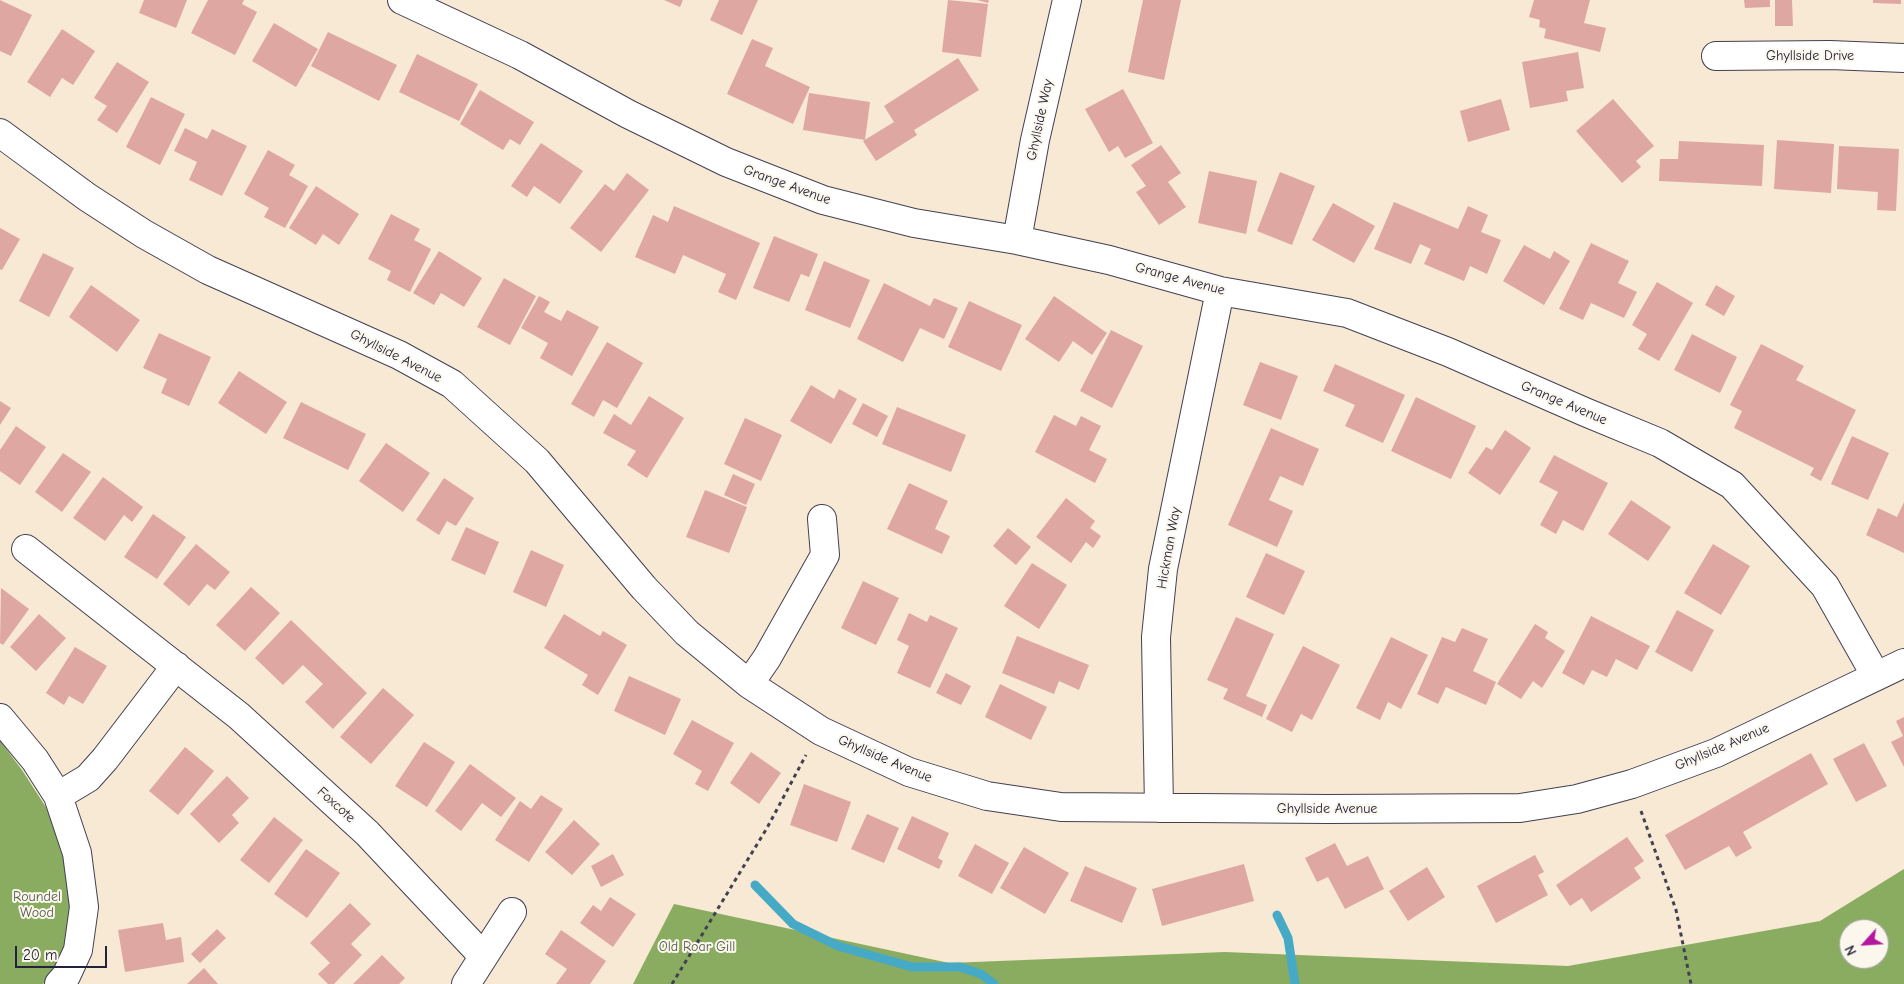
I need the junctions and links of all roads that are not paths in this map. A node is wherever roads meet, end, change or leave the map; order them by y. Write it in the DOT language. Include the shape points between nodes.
graph roads {
  1 [pos="402,0"];
  2 [pos="1067,0"];
  3 [pos="1716,56"];
  4 [pos="1904,58"];
  5 [pos="0,133"];
  6 [pos="1017,240"];
  7 [pos="1220,291"];
  8 [pos="822,519"];
  9 [pos="26,549"];
  10 [pos="1904,663"];
  11 [pos="176,666"];
  12 [pos="1876,676"];
  13 [pos="749,684"];
  14 [pos="0,718"];
  15 [pos="58,796"];
  16 [pos="1159,808"];
  17 [pos="512,912"];
  18 [pos="484,956"];
  19 [pos="67,981"];
  20 [pos="466,984"];
  1 -- 6 [label="street, Grange Avenue" via="520,55 628,114 735,166 823,200 914,223"];
  2 -- 6 [label="street, Ghyllside Way" via="1035,140"];
  3 -- 4 [label="street, Ghyllside Drive"];
  5 -- 13 [label="street, Ghyllside Avenue" via="87,197 208,270 399,354 452,384 537,461 644,588 687,633"];
  6 -- 7 [label="street, Grange Avenue" via="1109,260"];
  7 -- 12 [label="street, Grange Avenue" via="1347,313 1448,352 1660,443 1732,485 1824,586"];
  7 -- 16 [label="street, Hickman Way" via="1163,569 1156,637"];
  8 -- 13 [label="street" via="825,555"];
  9 -- 11 [label="street, Foxcote"];
  10 -- 12 [label="street, Ghyllside Avenue"];
  11 -- 15 [label="street" via="88,778"];
  11 -- 18 [label="street, Foxcote" via="239,716 367,833"];
  12 -- 16 [label="street, Ghyllside Avenue" via="1716,753 1632,784 1577,799 1520,808"];
  13 -- 16 [label="street, Ghyllside Avenue" via="821,731 909,772 987,796 1061,807"];
  14 -- 15 [label="street" via="35,760"];
  15 -- 19 [label="street" via="77,853 84,908 78,950"];
  17 -- 18 [label="street"];
  18 -- 20 [label="street"];
}
